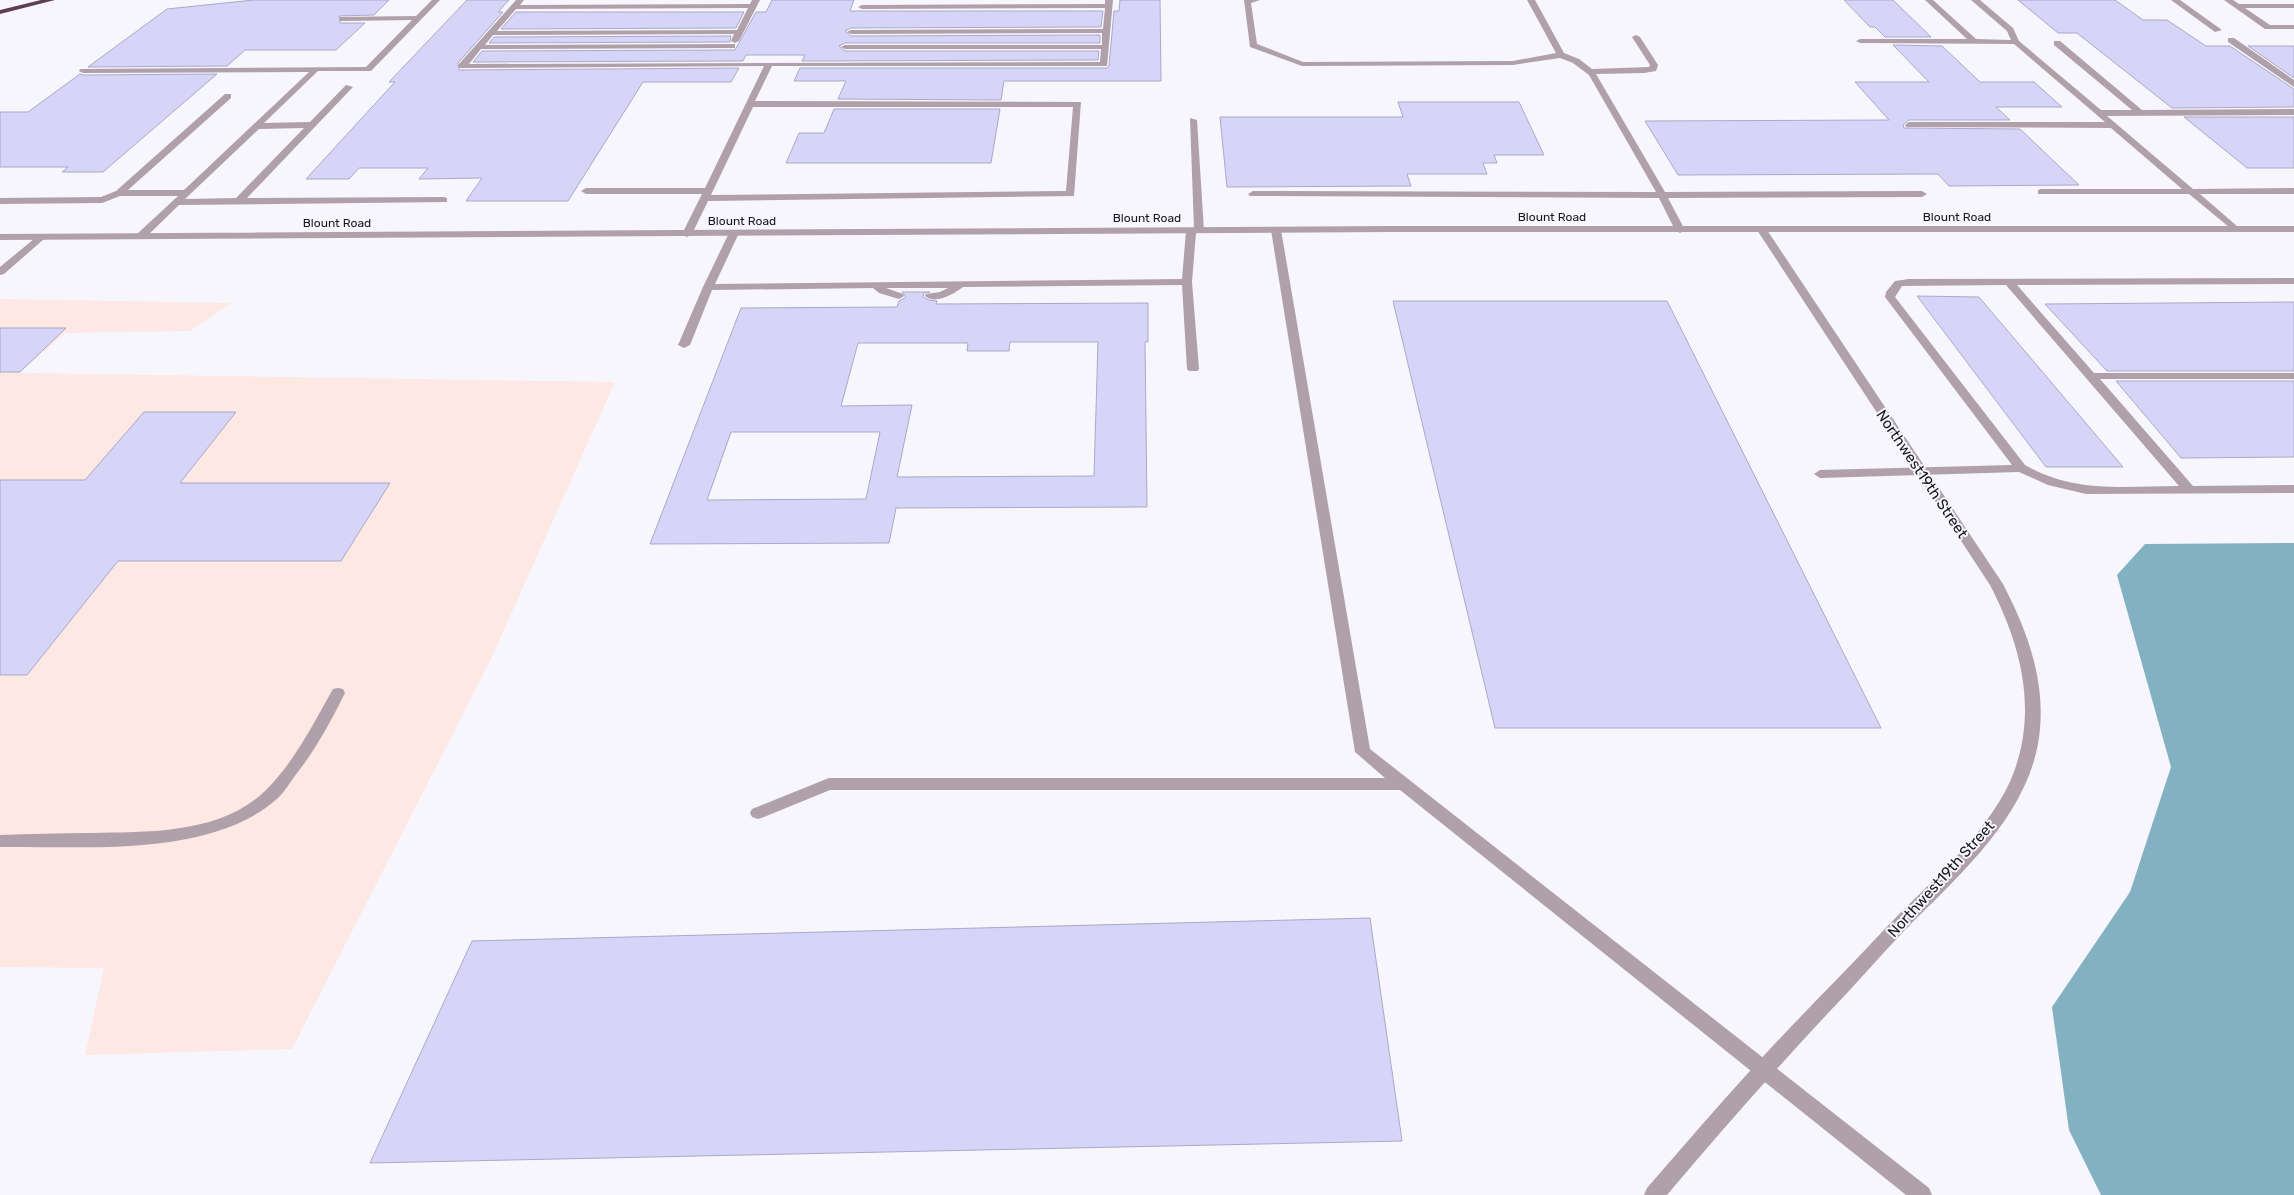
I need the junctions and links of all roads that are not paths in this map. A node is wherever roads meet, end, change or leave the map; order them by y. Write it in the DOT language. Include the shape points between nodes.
graph roads {
  1 [pos="51,0"];
  2 [pos="436,0"];
  3 [pos="520,0"];
  4 [pos="1256,0"];
  5 [pos="1530,0"];
  6 [pos="1929,0"];
  7 [pos="1975,0"];
  8 [pos="2175,0"];
  9 [pos="2228,0"];
  10 [pos="754,3"];
  11 [pos="863,3"];
  12 [pos="1109,3"];
  13 [pos="2238,6"];
  14 [pos="2294,6"];
  15 [pos="514,7"];
  16 [pos="0,12"];
  17 [pos="343,18"];
  18 [pos="417,18"];
  19 [pos="2294,27"];
  20 [pos="2218,30"];
  21 [pos="1107,31"];
  22 [pos="738,32"];
  23 [pos="851,32"];
  24 [pos="491,33"];
  25 [pos="1636,37"];
  26 [pos="2231,40"];
  27 [pos="1860,42"];
  28 [pos="1974,42"];
  29 [pos="2016,42"];
  30 [pos="2057,43"];
  31 [pos="732,46"];
  32 [pos="479,47"];
  33 [pos="845,47"];
  34 [pos="1106,47"];
  35 [pos="1561,55"];
  36 [pos="724,64"];
  37 [pos="769,64"];
  38 [pos="838,64"];
  39 [pos="316,69"];
  40 [pos="83,71"];
  41 [pos="1590,72"];
  42 [pos="2294,84"];
  43 [pos="349,86"];
  44 [pos="228,96"];
  45 [pos="749,104"];
  46 [pos="2294,112"];
  47 [pos="2098,113"];
  48 [pos="2140,113"];
  49 [pos="1192,120"];
  50 [pos="312,125"];
  51 [pos="1909,125"];
  52 [pos="2113,125"];
  53 [pos="256,126"];
  54 [pos="586,191"];
  55 [pos="2190,191"];
  56 [pos="2294,191"];
  57 [pos="2041,192"];
  58 [pos="186,193"];
  59 [pos="119,194"];
  60 [pos="1253,194"];
  61 [pos="1922,194"];
  62 [pos="706,195"];
  63 [pos="1662,195"];
  64 [pos="444,200"];
  65 [pos="0,201"];
  66 [pos="239,201"];
  67 [pos="177,202"];
  68 [pos="2235,229"];
  69 [pos="2294,229"];
  70 [pos="1276,230"];
  71 [pos="1680,230"];
  72 [pos="1762,230"];
  73 [pos="1195,231"];
  74 [pos="687,234"];
  75 [pos="734,234"];
  76 [pos="141,236"];
  77 [pos="0,237"];
  78 [pos="40,237"];
  79 [pos="0,272"];
  80 [pos="1187,282"];
  81 [pos="2009,282"];
  82 [pos="2294,282"];
  83 [pos="961,284"];
  84 [pos="876,285"];
  85 [pos="708,287"];
  86 [pos="900,296"];
  87 [pos="930,296"];
  88 [pos="684,345"];
  89 [pos="1193,369"];
  90 [pos="2091,376"];
  91 [pos="2294,376"];
  92 [pos="2021,468"];
  93 [pos="1921,472"];
  94 [pos="1820,474"];
  95 [pos="2189,489"];
  96 [pos="2294,489"];
  97 [pos="338,693"];
  98 [pos="1402,784"];
  99 [pos="758,813"];
  100 [pos="0,841"];
  101 [pos="1762,1070"];
  102 [pos="1654,1195"];
  103 [pos="1922,1195"];
  1 -- 16 [label="highway"];
  2 -- 18 [label="street"];
  3 -- 15 [label="street"];
  4 -- 35 [label="street" via="1247,2 1253,45 1302,64 1513,64"];
  5 -- 35 [label="street"];
  6 -- 28 [label="street"];
  7 -- 29 [label="street" via="2010,30"];
  8 -- 20 [label="street"];
  9 -- 13 [label="street"];
  10 -- 15 [label="street"];
  10 -- 22 [label="street"];
  11 -- 12 [label="street"];
  11 -- 23 [label="street"];
  12 -- 21 [label="street"];
  13 -- 14 [label="street"];
  13 -- 19 [label="street" via="2268,27"];
  15 -- 24 [label="street"];
  17 -- 18 [label="street"];
  18 -- 39 [label="street" via="368,69"];
  21 -- 23 [label="street"];
  21 -- 34 [label="street"];
  22 -- 24 [label="street"];
  22 -- 31 [label="street"];
  23 -- 33 [label="street"];
  24 -- 32 [label="street"];
  25 -- 41 [label="street" via="1653,69"];
  26 -- 42 [label="street"];
  27 -- 28 [label="street"];
  28 -- 29 [label="street"];
  29 -- 47 [label="street"];
  30 -- 48 [label="street"];
  31 -- 32 [label="street"];
  31 -- 36 [label="street"];
  32 -- 36 [label="street" via="462,66"];
  33 -- 34 [label="street"];
  33 -- 38 [label="street"];
  34 -- 38 [label="street" via="1104,64"];
  35 -- 41 [label="street"];
  36 -- 37 [label="street"];
  37 -- 38 [label="street"];
  37 -- 45 [label="street"];
  39 -- 40 [label="street"];
  39 -- 53 [label="street"];
  41 -- 63 [label="street"];
  43 -- 50 [label="street"];
  44 -- 59 [label="street"];
  45 -- 62 [label="street"];
  45 -- 62 [label="street" via="1078,104 1071,194"];
  46 -- 48 [label="street"];
  47 -- 48 [label="street"];
  47 -- 52 [label="street"];
  49 -- 73 [label="street"];
  50 -- 53 [label="street"];
  50 -- 66 [label="street"];
  51 -- 52 [label="street"];
  52 -- 55 [label="street"];
  53 -- 58 [label="street"];
  54 -- 62 [label="street"];
  55 -- 56 [label="street"];
  55 -- 57 [label="street"];
  55 -- 68 [label="street"];
  58 -- 59 [label="street"];
  58 -- 67 [label="street"];
  59 -- 65 [label="street" via="102,200"];
  60 -- 63 [label="street"];
  61 -- 63 [label="street"];
  62 -- 74 [label="street"];
  63 -- 71 [label="street"];
  64 -- 66 [label="street"];
  66 -- 67 [label="street"];
  67 -- 76 [label="street"];
  68 -- 69 [label="street, Blount Road"];
  68 -- 72 [label="street, Blount Road"];
  70 -- 71 [label="street, Blount Road"];
  70 -- 73 [label="street, Blount Road"];
  70 -- 98 [label="street" via="1363,752"];
  71 -- 72 [label="street, Blount Road"];
  72 -- 93 [label="street, Northwest19th Street"];
  73 -- 75 [label="street, Blount Road"];
  73 -- 80 [label="street"];
  74 -- 75 [label="street, Blount Road"];
  74 -- 76 [label="street, Blount Road"];
  75 -- 85 [label="street"];
  76 -- 78 [label="street, Blount Road"];
  77 -- 78 [label="street, Blount Road"];
  78 -- 79 [label="street"];
  80 -- 83 [label="street"];
  80 -- 89 [label="street"];
  81 -- 82 [label="street"];
  81 -- 90 [label="street"];
  81 -- 92 [label="street" via="1899,283 1890,298"];
  83 -- 84 [label="street"];
  83 -- 87 [label="lane" via="942,295"];
  84 -- 85 [label="street"];
  84 -- 86 [label="street" via="883,291"];
  85 -- 88 [label="street"];
  90 -- 91 [label="street"];
  90 -- 95 [label="lane"];
  92 -- 93 [label="street"];
  92 -- 95 [label="street" via="2070,489"];
  93 -- 94 [label="street"];
  93 -- 101 [label="street, Northwest19th Street" via="1996,584 2021,634 2030,667 2034,708 2030,745 2020,776 2000,814 1966,855"];
  95 -- 96 [label="street"];
  97 -- 100 [label="street" via="308,749 273,793 243,815 206,828 160,838"];
  98 -- 99 [label="street" via="829,784"];
  98 -- 101 [label="street"];
  101 -- 102 [label="street, Northwest19th Street"];
  101 -- 103 [label="street"];
}
